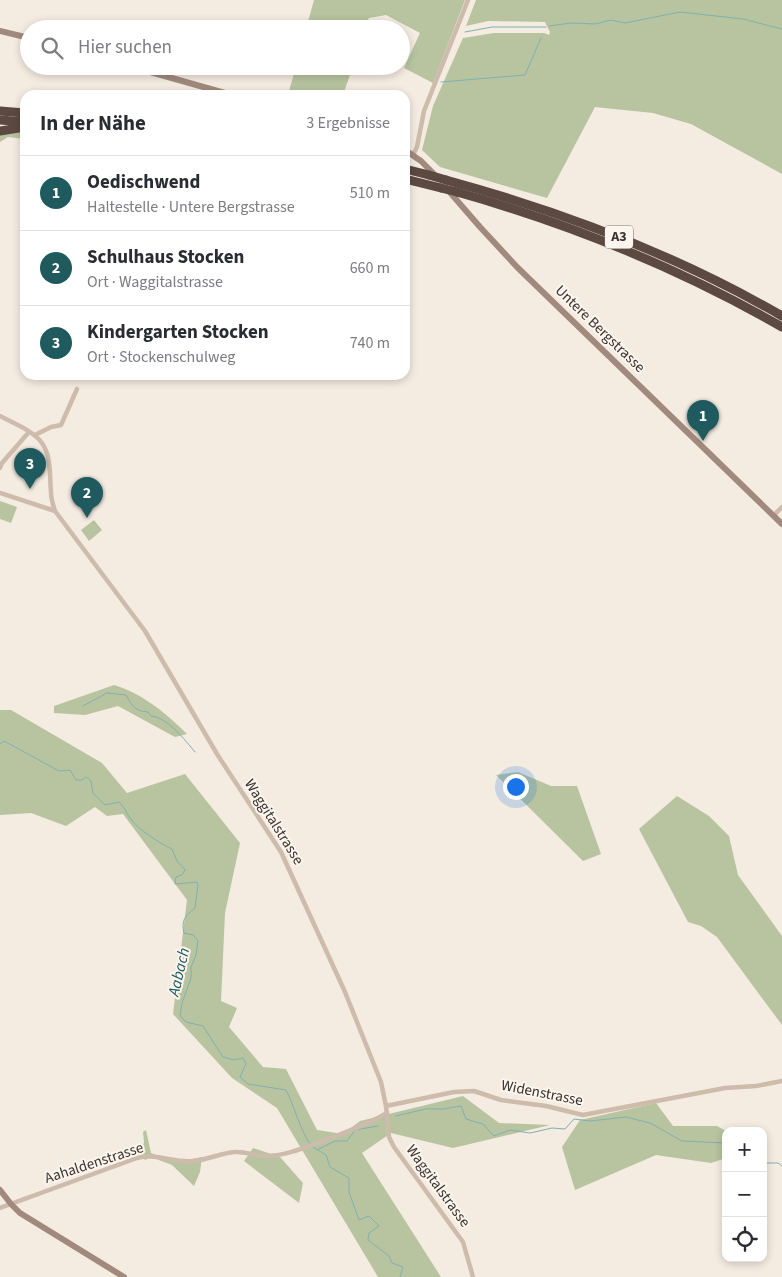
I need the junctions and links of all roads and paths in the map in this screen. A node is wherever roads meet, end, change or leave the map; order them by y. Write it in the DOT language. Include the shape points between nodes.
graph roads {
  1 [pos="468,0"];
  2 [pos="0,31"];
  3 [pos="20,36"];
  4 [pos="162,75"];
  5 [pos="214,90"];
  6 [pos="0,111"];
  7 [pos="20,113"];
  8 [pos="0,120"];
  9 [pos="20,122"];
  10 [pos="20,128"];
  11 [pos="0,131"];
  12 [pos="410,153"];
  13 [pos="413,155"];
  14 [pos="410,171"];
  15 [pos="410,180"];
  16 [pos="782,316"];
  17 [pos="782,326"];
  18 [pos="77,389"];
  19 [pos="0,416"];
  20 [pos="29,432"];
  21 [pos="34,435"];
  22 [pos="0,468"];
  23 [pos="0,493"];
  24 [pos="782,507"];
  25 [pos="54,511"];
  26 [pos="773,516"];
  27 [pos="782,524"];
  28 [pos="782,1081"];
  29 [pos="386,1106"];
  30 [pos="387,1113"];
  31 [pos="0,1190"];
  32 [pos="11,1204"];
  33 [pos="0,1208"];
  34 [pos="120,1276"];
  35 [pos="473,1277"];
  1 -- 13 [label="street" via="424,111"];
  2 -- 3 [label="main road"];
  4 -- 5 [label="main road"];
  6 -- 7 [label="highway"];
  8 -- 9 [label="highway"];
  10 -- 11 [label="highway"];
  12 -- 13 [label="main road, Untere Bergstrasse"];
  13 -- 26 [label="main road, Untere Bergstrasse" via="518,266"];
  14 -- 16 [label="highway, A3, bridge" via="537,207 637,244"];
  15 -- 17 [label="highway, A3, bridge" via="550,221 623,248 717,291"];
  18 -- 21 [label="street" via="61,425"];
  19 -- 20 [label="street, Waggitalstrasse"];
  20 -- 21 [label="street, Waggitalstrasse"];
  20 -- 22 [label="street"];
  21 -- 25 [label="street, Waggitalstrasse" via="49,459"];
  23 -- 25 [label="street"];
  24 -- 26 [label="street"];
  25 -- 29 [label="street, Waggitalstrasse" via="145,632 217,754 281,852 345,992 381,1082"];
  26 -- 27 [label="main road, Untere Bergstrasse"];
  28 -- 29 [label="street, Widenstrasse" via="725,1088 583,1115 501,1100 474,1091"];
  29 -- 30 [label="street, Waggitalstrasse"];
  30 -- 32 [label="street, Aahaldenstrasse" via="309,1147 263,1156 238,1151 192,1161 149,1156 137,1158"];
  30 -- 35 [label="street, Waggitalstrasse" via="389,1137 394,1147 463,1242"];
  31 -- 32 [label="main road"];
  32 -- 33 [label="street, Aahaldenstrasse"];
  32 -- 34 [label="main road" via="32,1222"];
}
